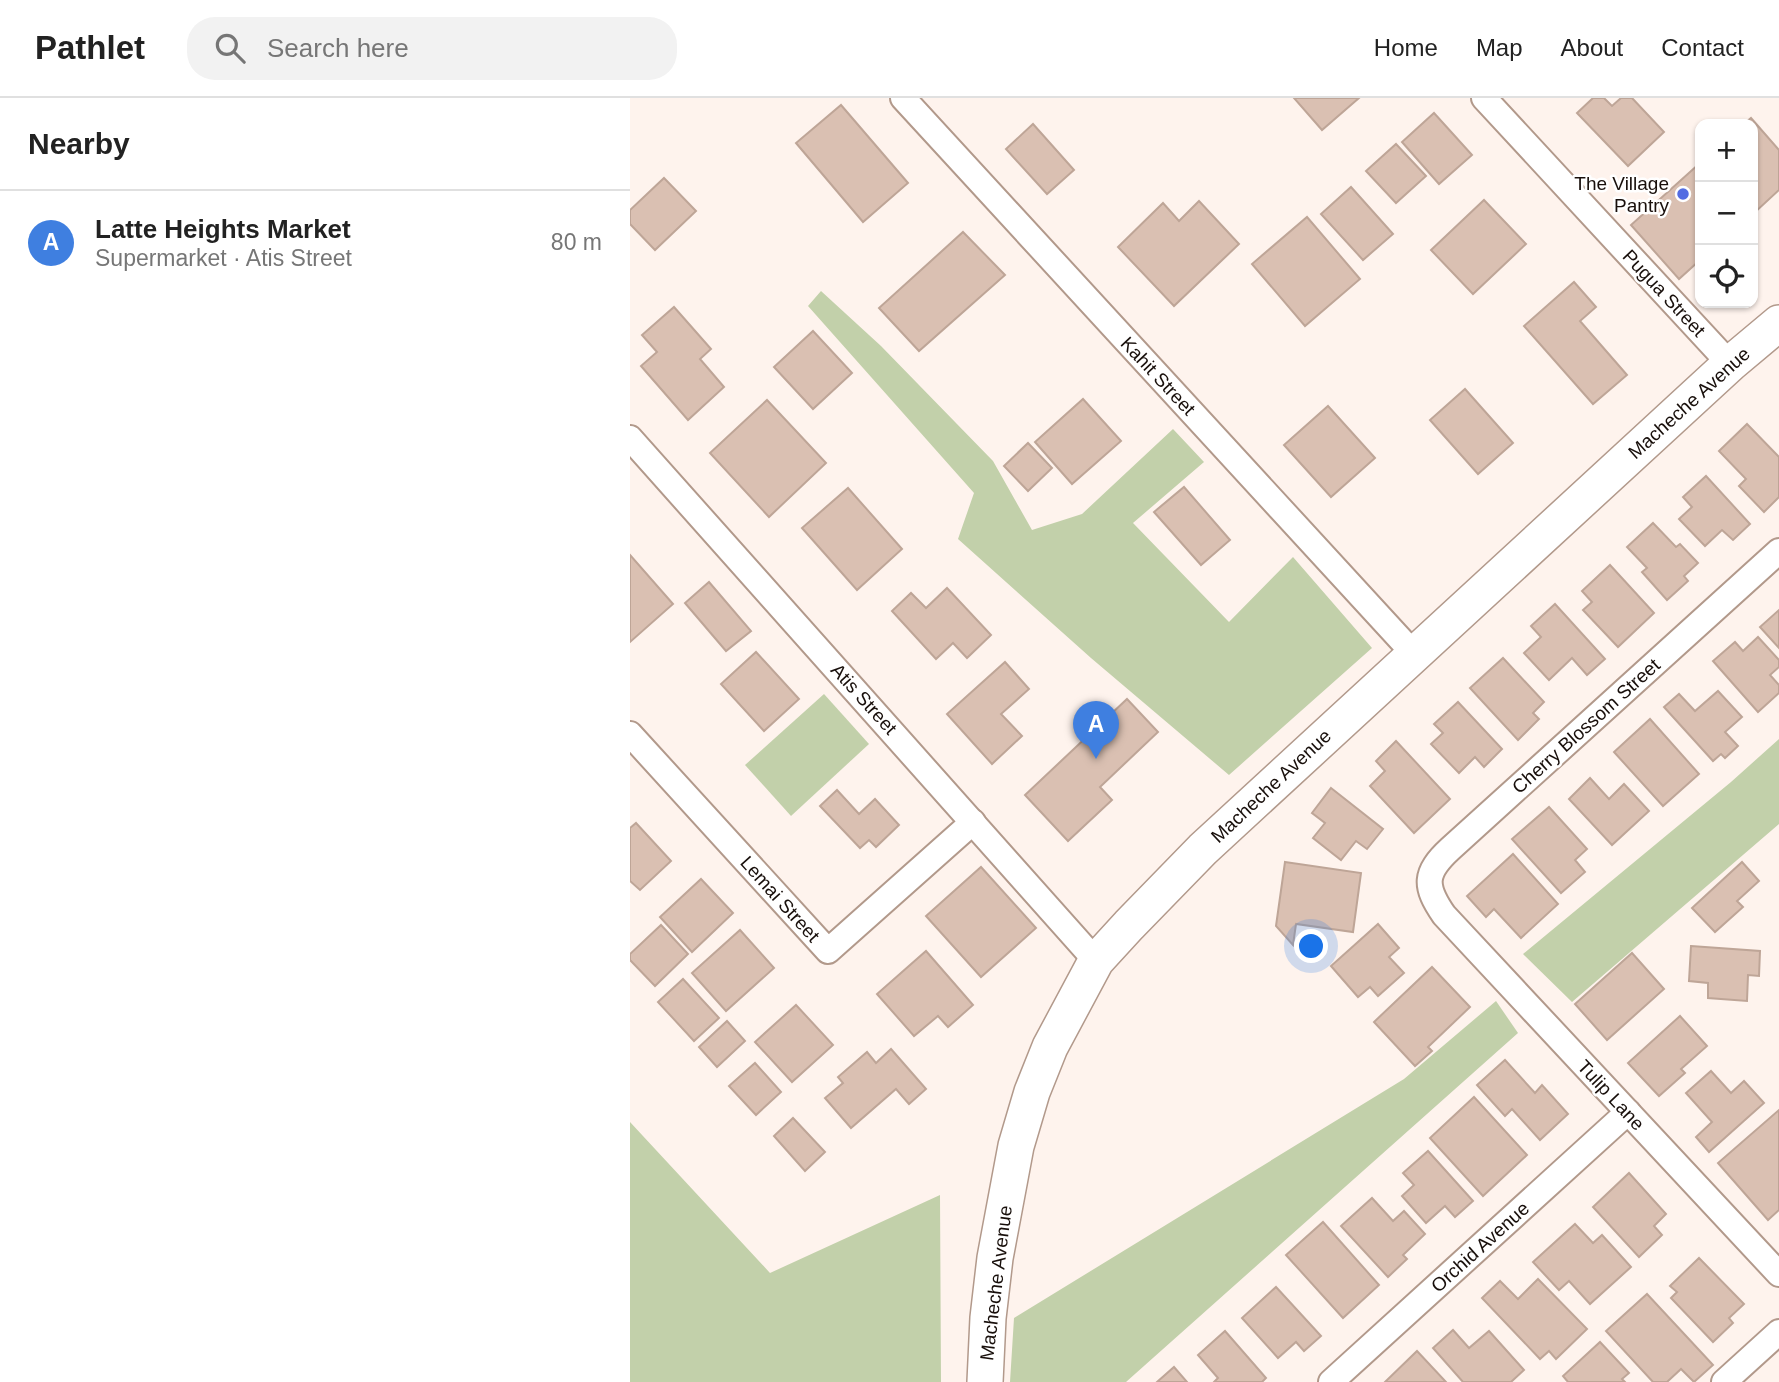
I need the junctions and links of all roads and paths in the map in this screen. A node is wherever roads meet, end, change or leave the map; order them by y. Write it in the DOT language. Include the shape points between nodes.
graph roads {
  1 [pos="903,98"];
  2 [pos="1484,98"];
  3 [pos="1779,323"];
  4 [pos="1730,364"];
  5 [pos="630,438"];
  6 [pos="1779,551"];
  7 [pos="1414,653"];
  8 [pos="630,734"];
  9 [pos="973,822"];
  10 [pos="1444,915"];
  11 [pos="1097,961"];
  12 [pos="1628,1112"];
  13 [pos="1779,1274"];
  14 [pos="1779,1332"];
  15 [pos="985,1382"];
  16 [pos="1332,1382"];
  17 [pos="1724,1382"];
  1 -- 7 [label="street, Kahit Street"];
  2 -- 4 [label="street, Pugua Street"];
  3 -- 4 [label="main road, Macheche Avenue"];
  4 -- 7 [label="main road, Macheche Avenue"];
  5 -- 9 [label="street, Atis Street"];
  6 -- 10 [label="street, Cherry Blossom Street" via="1438,860 1429,875 1432,897"];
  7 -- 11 [label="main road, Macheche Avenue" via="1203,849"];
  8 -- 9 [label="street, Lemai Street" via="828,951"];
  9 -- 11 [label="street, Atis Street"];
  10 -- 12 [label="street, Tulip Lane"];
  11 -- 15 [label="main road, Macheche Avenue" via="1050,1047 1016,1146 995,1258"];
  12 -- 13 [label="street, Tulip Lane"];
  12 -- 16 [label="street, Orchid Avenue"];
  14 -- 17 [label="street"];
}
